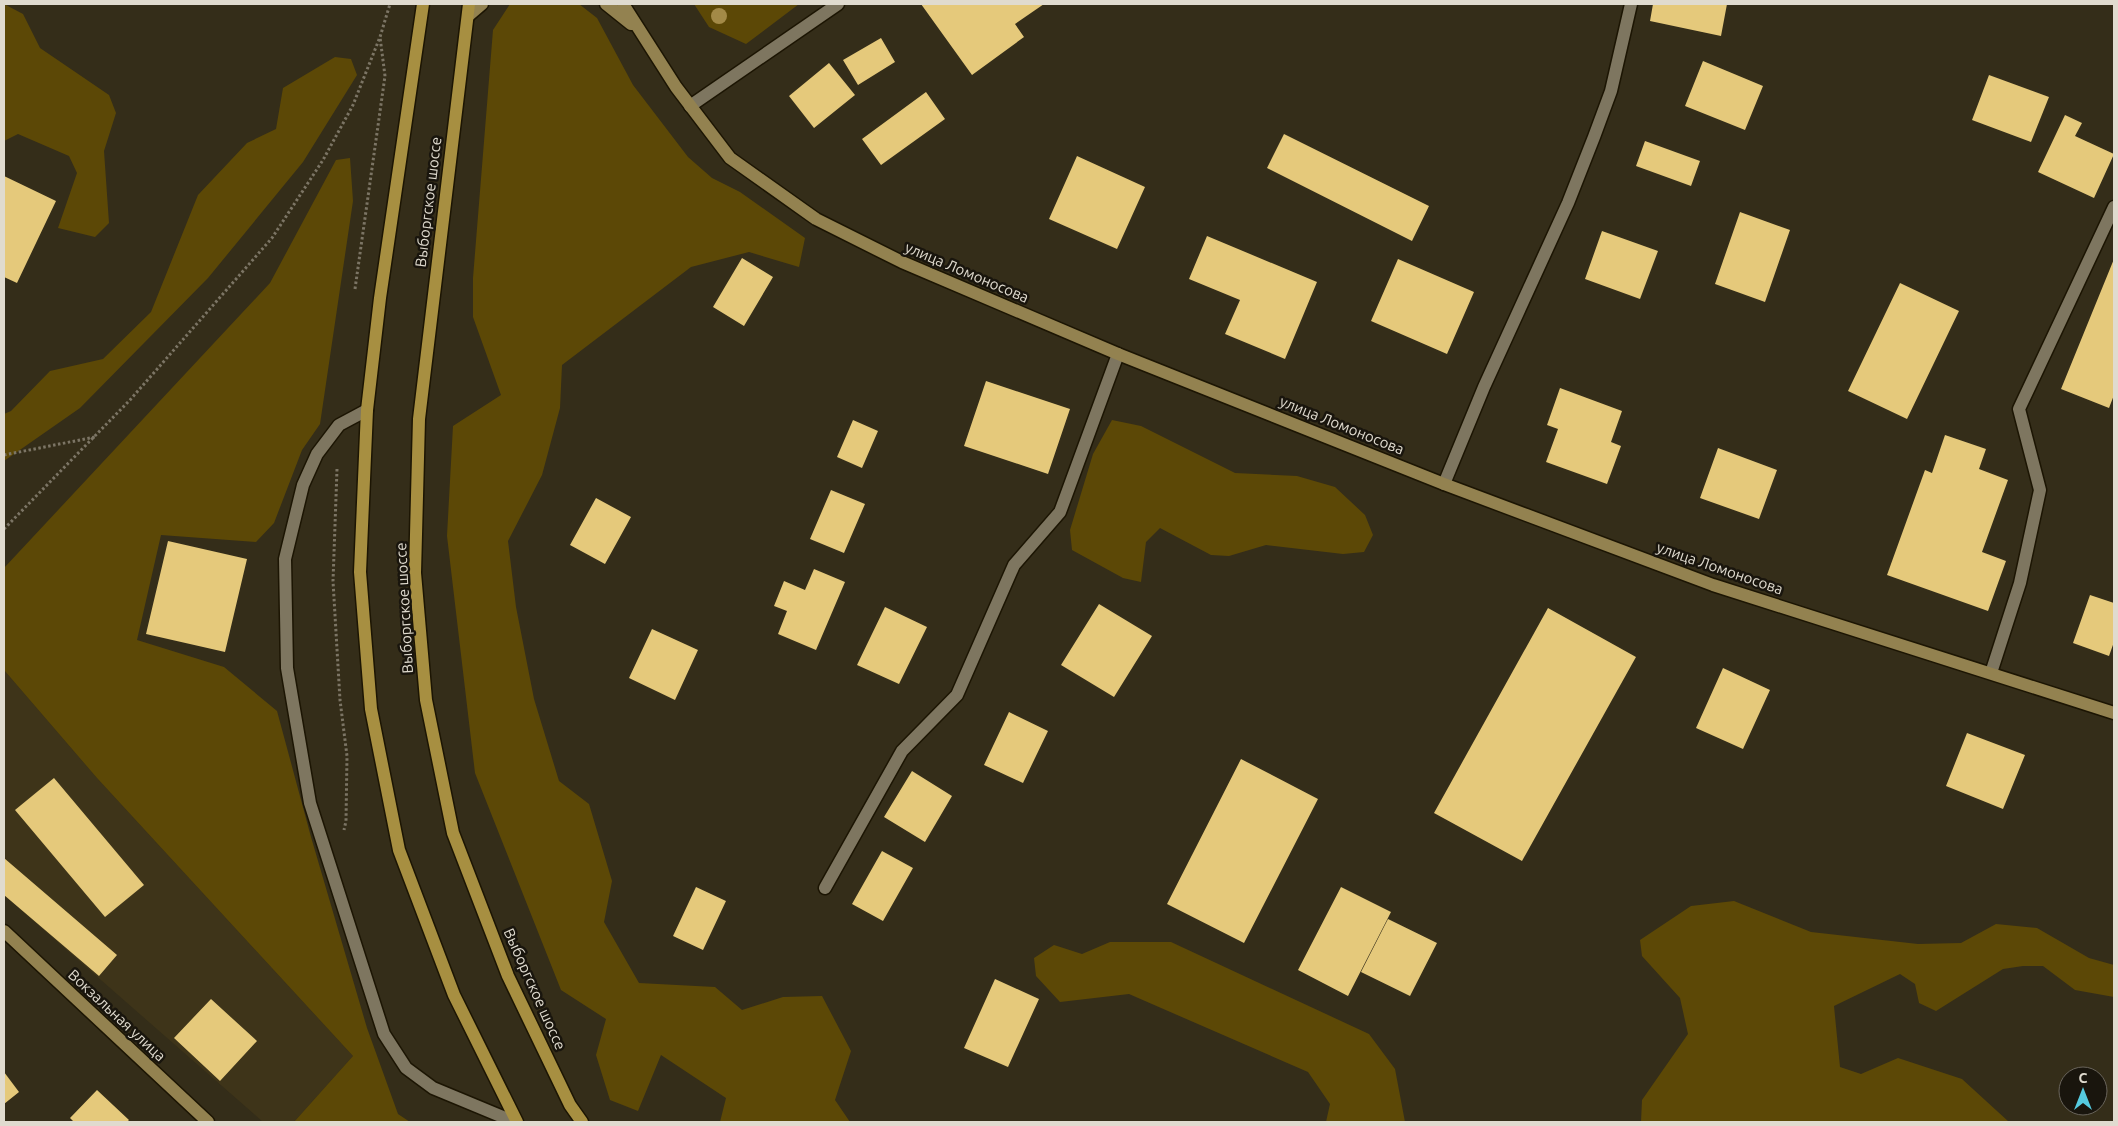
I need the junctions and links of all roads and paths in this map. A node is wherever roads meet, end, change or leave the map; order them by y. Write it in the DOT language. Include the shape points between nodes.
graph roads {
  1 [pos="390,4"];
  2 [pos="423,4"];
  3 [pos="482,4"];
  4 [pos="606,4"];
  5 [pos="623,4"];
  6 [pos="838,4"];
  7 [pos="1631,4"];
  8 [pos="469,10"];
  9 [pos="641,31"];
  10 [pos="690,106"];
  11 [pos="2114,207"];
  12 [pos="1118,354"];
  13 [pos="367,410"];
  14 [pos="96,437"];
  15 [pos="4,456"];
  16 [pos="1444,484"];
  17 [pos="4,529"];
  18 [pos="1991,673"];
  19 [pos="340,700"];
  20 [pos="2114,714"];
  21 [pos="332,872"];
  22 [pos="825,888"];
  23 [pos="4,931"];
  24 [pos="208,1122"];
  25 [pos="516,1122"];
  26 [pos="582,1122"];
  1 -- 14 [label="path" via="353,105 323,160 272,238"];
  2 -- 13 [label="main road, Выборгское шоссе"];
  3 -- 8 [label="street"];
  4 -- 9 [label="street, улица Ломоносова"];
  5 -- 9 [label="street, улица Ломоносова"];
  6 -- 10 [label="lane"];
  7 -- 16 [label="lane" via="1611,91 1568,204 1484,387"];
  8 -- 26 [label="main road, Выборгское шоссе" via="419,419 415,573 426,700 453,834 508,976 570,1105"];
  9 -- 10 [label="street, улица Ломоносова"];
  10 -- 12 [label="street, улица Ломоносова" via="730,158 816,219 902,262"];
  11 -- 18 [label="lane" via="2019,409 2040,490 2020,582"];
  12 -- 16 [label="street, улица Ломоносова"];
  12 -- 22 [label="lane" via="1060,512 1014,565 957,695 902,752"];
  13 -- 21 [label="lane" via="339,425 317,454 303,485 285,559 287,668 310,803"];
  13 -- 25 [label="main road, Выборгское шоссе" via="360,572 371,709 399,850 454,995"];
  14 -- 15 [label="path"];
  14 -- 17 [label="path"];
  16 -- 18 [label="street, улица Ломоносова" via="1713,585"];
  18 -- 20 [label="street, улица Ломоносова"];
  19 -- 21 [label="path" via="347,756 346,821"];
  21 -- 25 [label="lane" via="384,1034 406,1068 433,1088"];
  23 -- 24 [label="street, Вокзальная улица"];
}
